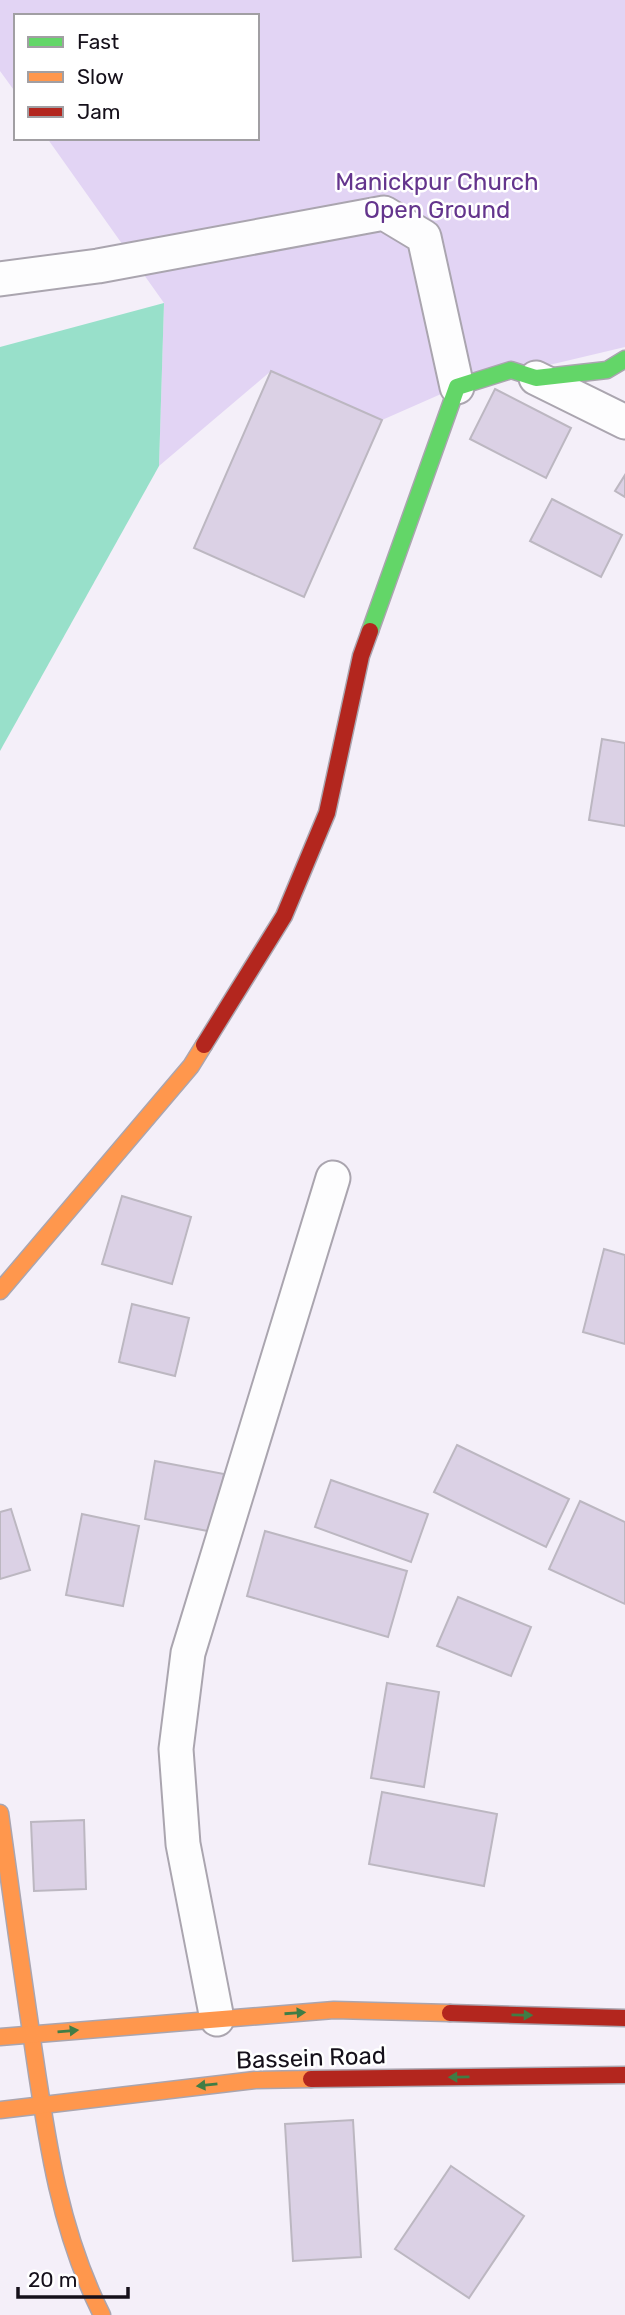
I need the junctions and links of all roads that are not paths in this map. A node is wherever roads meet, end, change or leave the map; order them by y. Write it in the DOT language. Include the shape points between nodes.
graph roads {
  1 [pos="0,279"];
  2 [pos="625,359"];
  3 [pos="536,378"];
  4 [pos="457,387"];
  5 [pos="625,422"];
  6 [pos="333,1178"];
  7 [pos="0,1291"];
  8 [pos="0,1813"];
  9 [pos="625,2018"];
  10 [pos="217,2019"];
  11 [pos="31,2034"];
  12 [pos="0,2038"];
  13 [pos="625,2075"];
  14 [pos="42,2104"];
  15 [pos="0,2110"];
  16 [pos="102,2315"];
  1 -- 4 [label="street" via="98,266 384,213 424,237"];
  2 -- 3 [label="street" via="607,370"];
  3 -- 4 [label="street" via="511,370"];
  3 -- 5 [label="street"];
  4 -- 7 [label="street" via="361,656 327,813 284,916 191,1066"];
  6 -- 10 [label="street" via="188,1653 176,1749 183,1844"];
  8 -- 11 [label="street"];
  10 -- 9 [label="street, Bassein Road, one-way" via="334,2010"];
  11 -- 10 [label="street, Bassein Road, one-way"];
  11 -- 12 [label="street, Bassein Road"];
  11 -- 14 [label="street"];
  13 -- 14 [label="street, Bassein Road, one-way" via="255,2080"];
  14 -- 15 [label="street, Bassein Road"];
  14 -- 16 [label="street" via="76,2260"];
}
